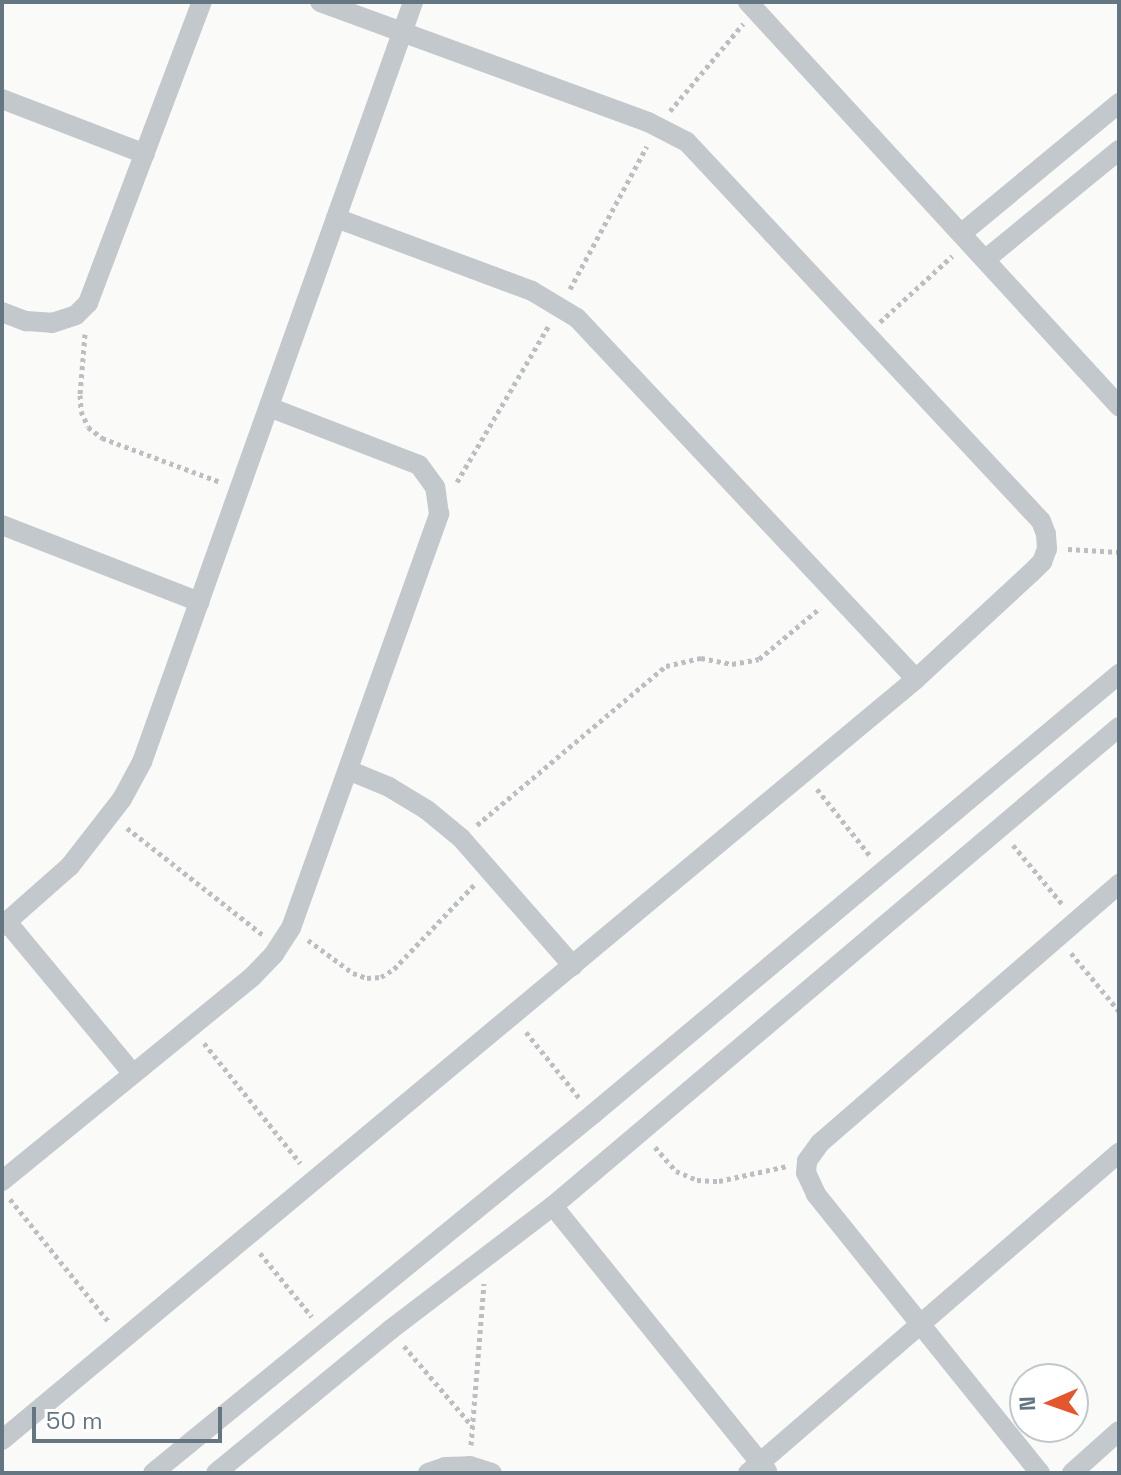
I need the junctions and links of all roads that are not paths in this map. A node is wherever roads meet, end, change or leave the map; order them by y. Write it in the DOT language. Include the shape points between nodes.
graph roads {
  1 [pos="202,2"];
  2 [pos="320,2"];
  3 [pos="413,2"];
  4 [pos="755,4"];
  5 [pos="402,32"];
  6 [pos="2,99"];
  7 [pos="1119,103"];
  8 [pos="1119,150"];
  9 [pos="145,154"];
  10 [pos="336,218"];
  11 [pos="966,237"];
  12 [pos="986,259"];
  13 [pos="2,312"];
  14 [pos="1118,403"];
  15 [pos="269,407"];
  16 [pos="2,525"];
  17 [pos="199,602"];
  18 [pos="1119,674"];
  19 [pos="916,679"];
  20 [pos="1119,727"];
  21 [pos="348,770"];
  22 [pos="1119,884"];
  23 [pos="4,924"];
  24 [pos="573,966"];
  25 [pos="133,1074"];
  26 [pos="1119,1153"];
  27 [pos="2,1181"];
  28 [pos="553,1206"];
  29 [pos="921,1324"];
  30 [pos="1119,1431"];
  31 [pos="2,1440"];
  32 [pos="759,1469"];
  33 [pos="153,1473"];
  34 [pos="216,1473"];
  35 [pos="428,1473"];
  36 [pos="492,1473"];
  37 [pos="1040,1473"];
  38 [pos="1072,1473"];
  1 -- 9 [label="street"];
  2 -- 5 [label="street"];
  3 -- 5 [label="street"];
  4 -- 11 [label="street"];
  5 -- 10 [label="street"];
  5 -- 19 [label="street" via="658,126 700,153 1041,521 1047,549 1042,562"];
  6 -- 9 [label="street"];
  7 -- 11 [label="street"];
  8 -- 12 [label="street"];
  9 -- 13 [label="street" via="88,303 76,315 52,323"];
  10 -- 15 [label="street"];
  10 -- 19 [label="street" via="532,291 593,332"];
  11 -- 12 [label="street"];
  12 -- 14 [label="street"];
  15 -- 17 [label="street"];
  15 -- 21 [label="street" via="419,465 435,487 439,514"];
  16 -- 17 [label="street"];
  17 -- 23 [label="street" via="142,762 111,815 70,866"];
  18 -- 33 [label="street"];
  19 -- 24 [label="street"];
  20 -- 28 [label="street"];
  21 -- 24 [label="street" via="414,802 461,838"];
  21 -- 25 [label="street" via="279,948 252,977"];
  22 -- 29 [label="street" via="820,1143 807,1161 806,1173 816,1194"];
  23 -- 25 [label="street"];
  24 -- 31 [label="street"];
  25 -- 27 [label="street"];
  26 -- 29 [label="street"];
  28 -- 32 [label="street"];
  28 -- 34 [label="street" via="390,1330"];
  29 -- 32 [label="street"];
  29 -- 37 [label="street"];
  30 -- 38 [label="street"];
  35 -- 36 [label="street" via="470,1466"];
}
